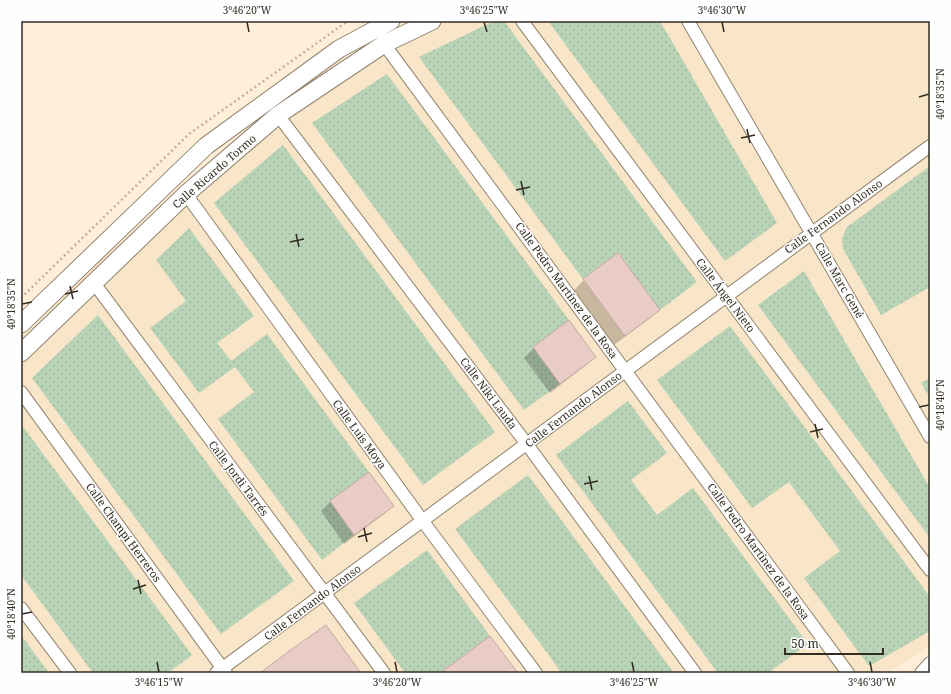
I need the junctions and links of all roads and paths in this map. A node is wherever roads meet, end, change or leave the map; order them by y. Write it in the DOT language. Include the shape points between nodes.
graph roads {
  1 [pos="391,21"];
  2 [pos="432,21"];
  3 [pos="522,21"];
  4 [pos="688,21"];
  5 [pos="384,44"];
  6 [pos="278,115"];
  7 [pos="930,146"];
  8 [pos="186,194"];
  9 [pos="812,232"];
  10 [pos="94,283"];
  11 [pos="726,295"];
  12 [pos="21,324"];
  13 [pos="21,353"];
  14 [pos="626,370"];
  15 [pos="21,392"];
  16 [pos="930,437"];
  17 [pos="526,443"];
  18 [pos="422,520"];
  19 [pos="930,570"];
  20 [pos="324,593"];
  21 [pos="21,608"];
  22 [pos="930,663"];
  23 [pos="930,670"];
  24 [pos="222,671"];
  25 [pos="70,673"];
  26 [pos="384,673"];
  27 [pos="536,673"];
  28 [pos="695,673"];
  29 [pos="848,673"];
  30 [pos="922,673"];
  1 -- 12 [label="street, Calle Ricardo Tormo" via="339,49 206,146"];
  2 -- 5 [label="street, Calle Ricardo Tormo"];
  3 -- 11 [label="street, Calle Ángel Nieto"];
  4 -- 9 [label="street, Calle Marc Gené"];
  5 -- 6 [label="street, Calle Ricardo Tormo"];
  5 -- 14 [label="street, Calle Pedro Martínez de la Rosa"];
  6 -- 8 [label="street, Calle Ricardo Tormo"];
  6 -- 17 [label="street, Calle Niki Lauda"];
  7 -- 9 [label="street, Calle Fernando Alonso"];
  8 -- 10 [label="street, Calle Ricardo Tormo"];
  8 -- 18 [label="street, Calle Luis Moya"];
  9 -- 11 [label="street, Calle Fernando Alonso"];
  9 -- 16 [label="street, Calle Marc Gené"];
  10 -- 13 [label="street, Calle Ricardo Tormo"];
  10 -- 20 [label="street, Calle Jordi Tarrés"];
  11 -- 14 [label="street, Calle Fernando Alonso"];
  11 -- 19 [label="street, Calle Ángel Nieto"];
  14 -- 17 [label="street, Calle Fernando Alonso"];
  14 -- 29 [label="street, Calle Pedro Martínez de la Rosa"];
  15 -- 24 [label="street, Calle Champi Herreros"];
  17 -- 18 [label="street, Calle Fernando Alonso"];
  17 -- 28 [label="street, Calle Niki Lauda"];
  18 -- 20 [label="street, Calle Fernando Alonso"];
  18 -- 27 [label="street, Calle Luis Moya"];
  20 -- 24 [label="street, Calle Fernando Alonso"];
  20 -- 26 [label="street, Calle Jordi Tarrés"];
  21 -- 25 [label="street"];
  22 -- 30 [label="street"];
  23 -- 30 [label="street"];
}
